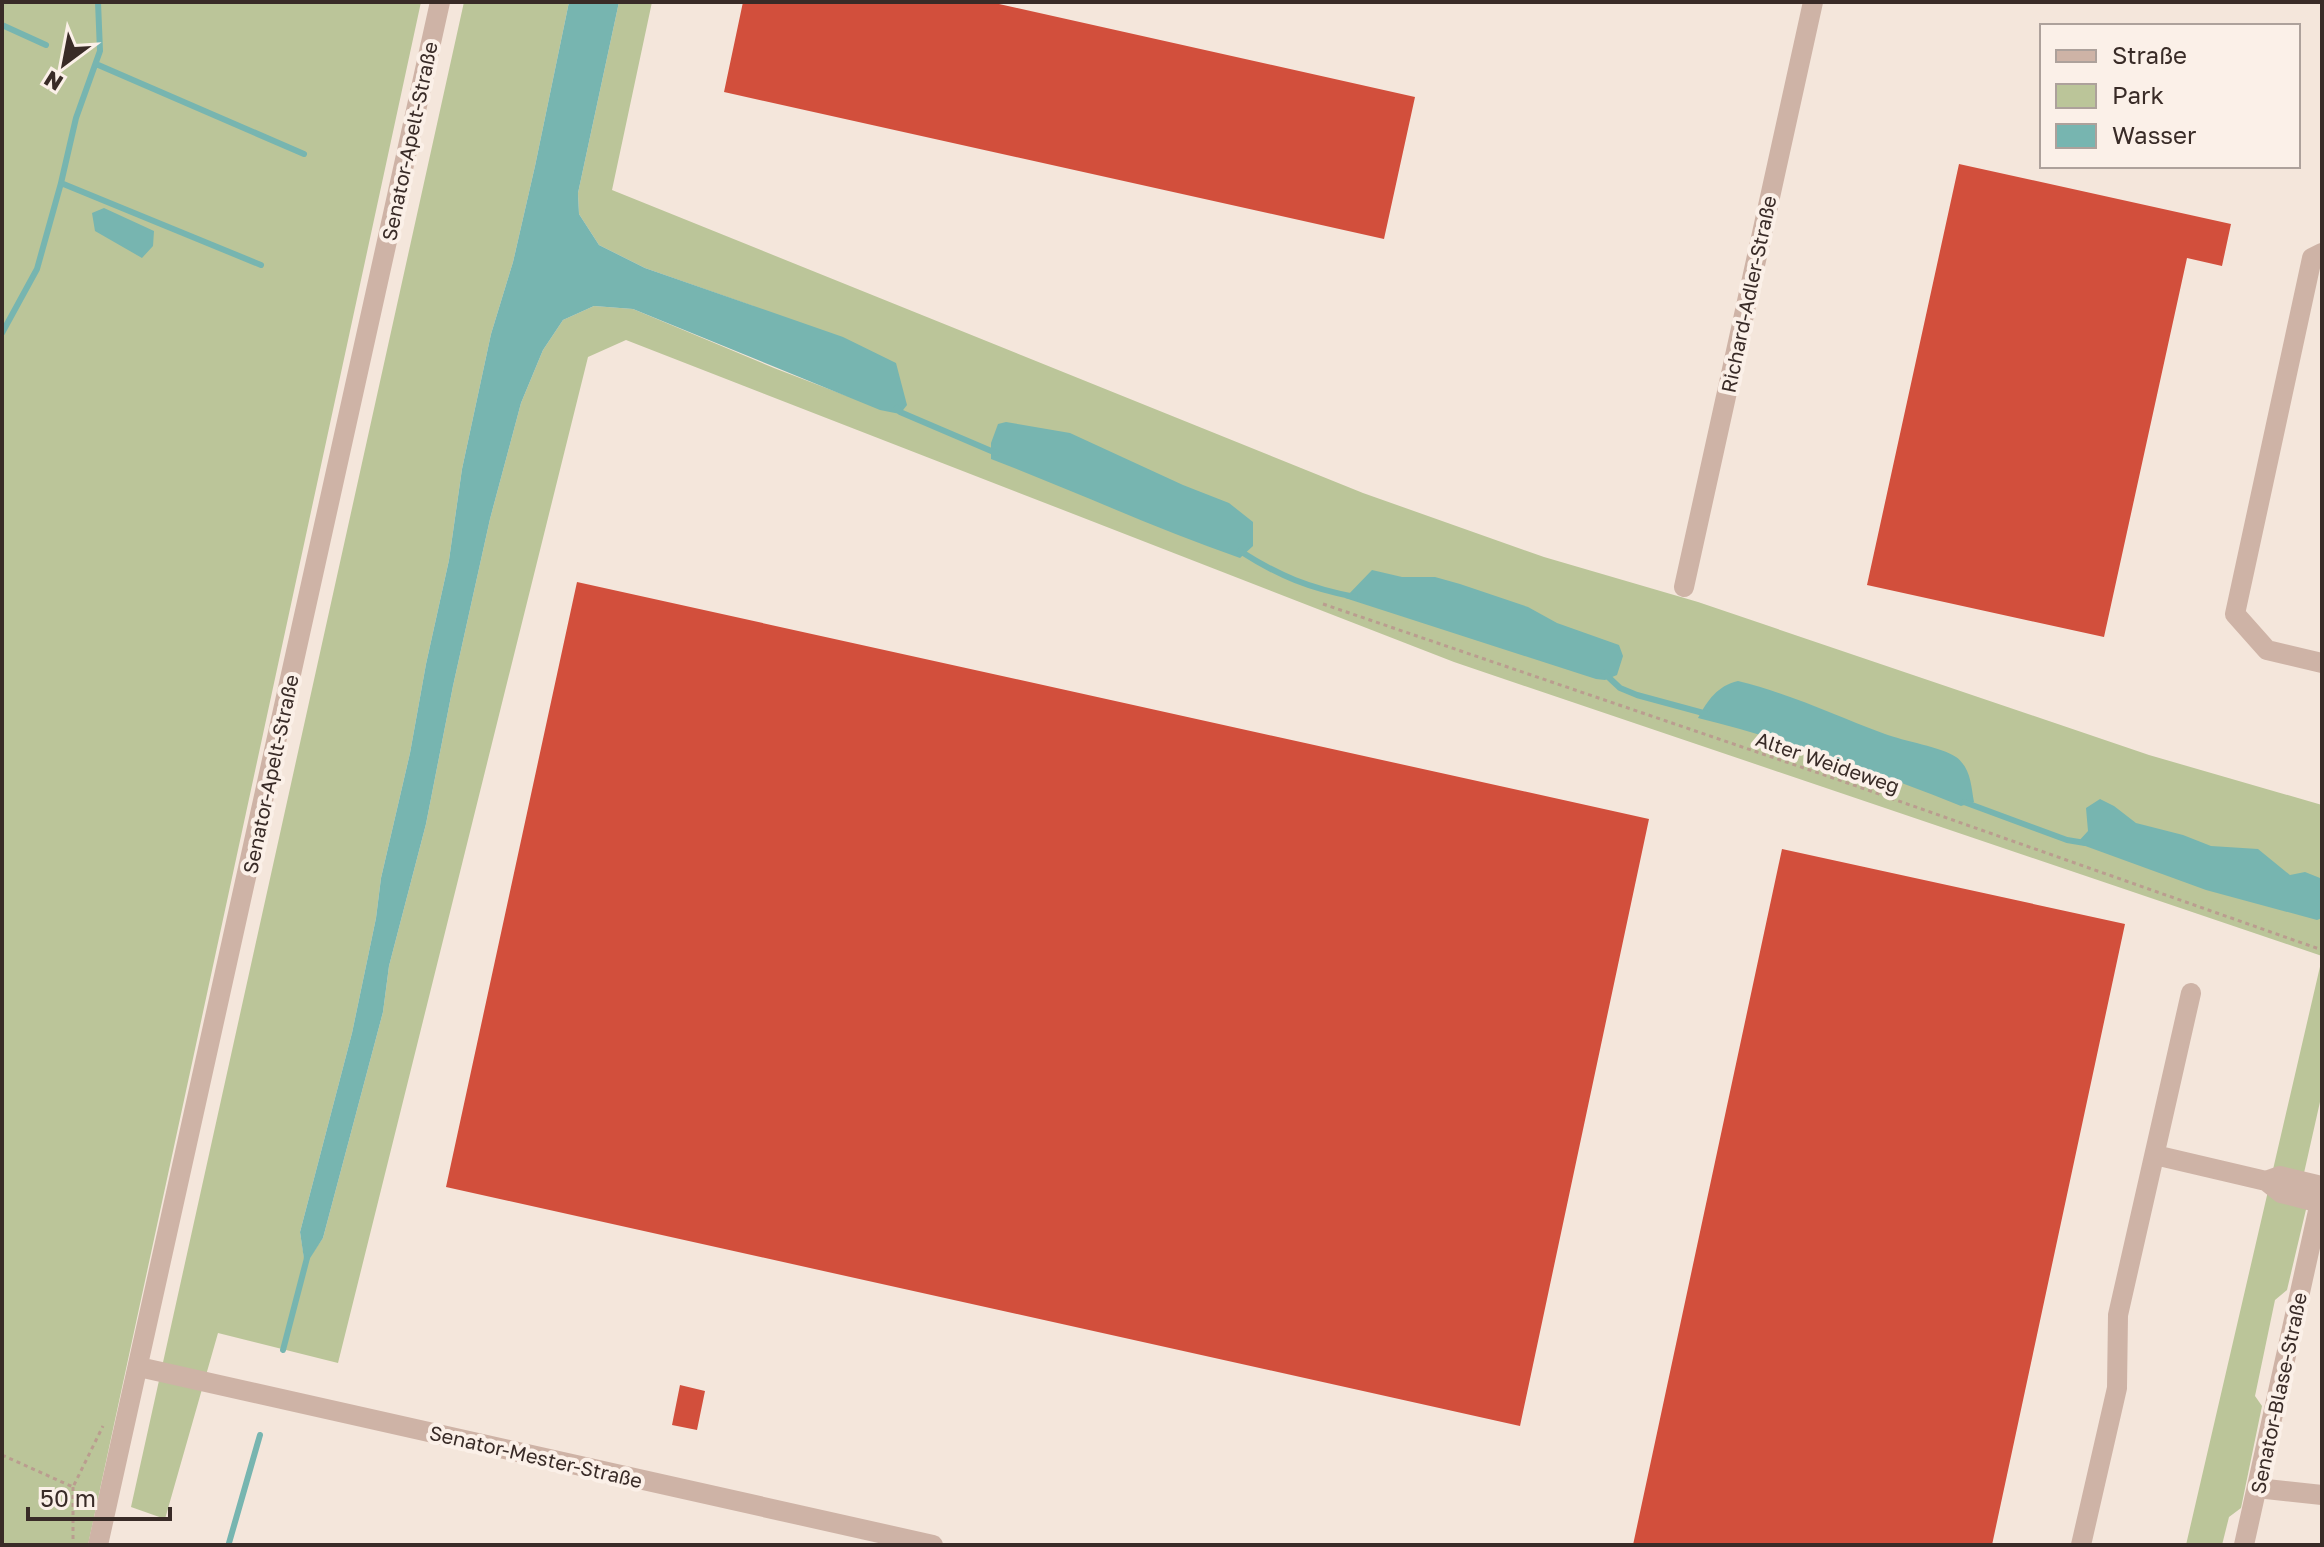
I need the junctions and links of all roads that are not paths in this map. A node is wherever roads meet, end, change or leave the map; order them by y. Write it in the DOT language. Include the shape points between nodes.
graph roads {
  1 [pos="440,2"];
  2 [pos="1813,2"];
  3 [pos="2322,253"];
  4 [pos="1684,587"];
  5 [pos="2322,663"];
  6 [pos="2191,993"];
  7 [pos="2155,1155"];
  8 [pos="2321,1194"];
  9 [pos="139,1367"];
  10 [pos="2257,1488"];
  11 [pos="2322,1495"];
  12 [pos="98,1545"];
  13 [pos="933,1545"];
  14 [pos="2081,1545"];
  15 [pos="2244,1545"];
  1 -- 9 [label="street, Senator-Apelt-Straße"];
  2 -- 4 [label="street, Richard-Adler-Straße"];
  3 -- 5 [label="street" via="2312,258 2235,614 2267,650"];
  6 -- 7 [label="street"];
  7 -- 8 [label="street" via="2266,1181 2281,1193"];
  7 -- 14 [label="street" via="2118,1315 2117,1388"];
  8 -- 10 [label="street, Senator-Blase-Straße"];
  9 -- 12 [label="street, Senator-Apelt-Straße"];
  9 -- 13 [label="street, Senator-Mester-Straße"];
  10 -- 11 [label="street"];
  10 -- 15 [label="street, Senator-Blase-Straße"];
}
